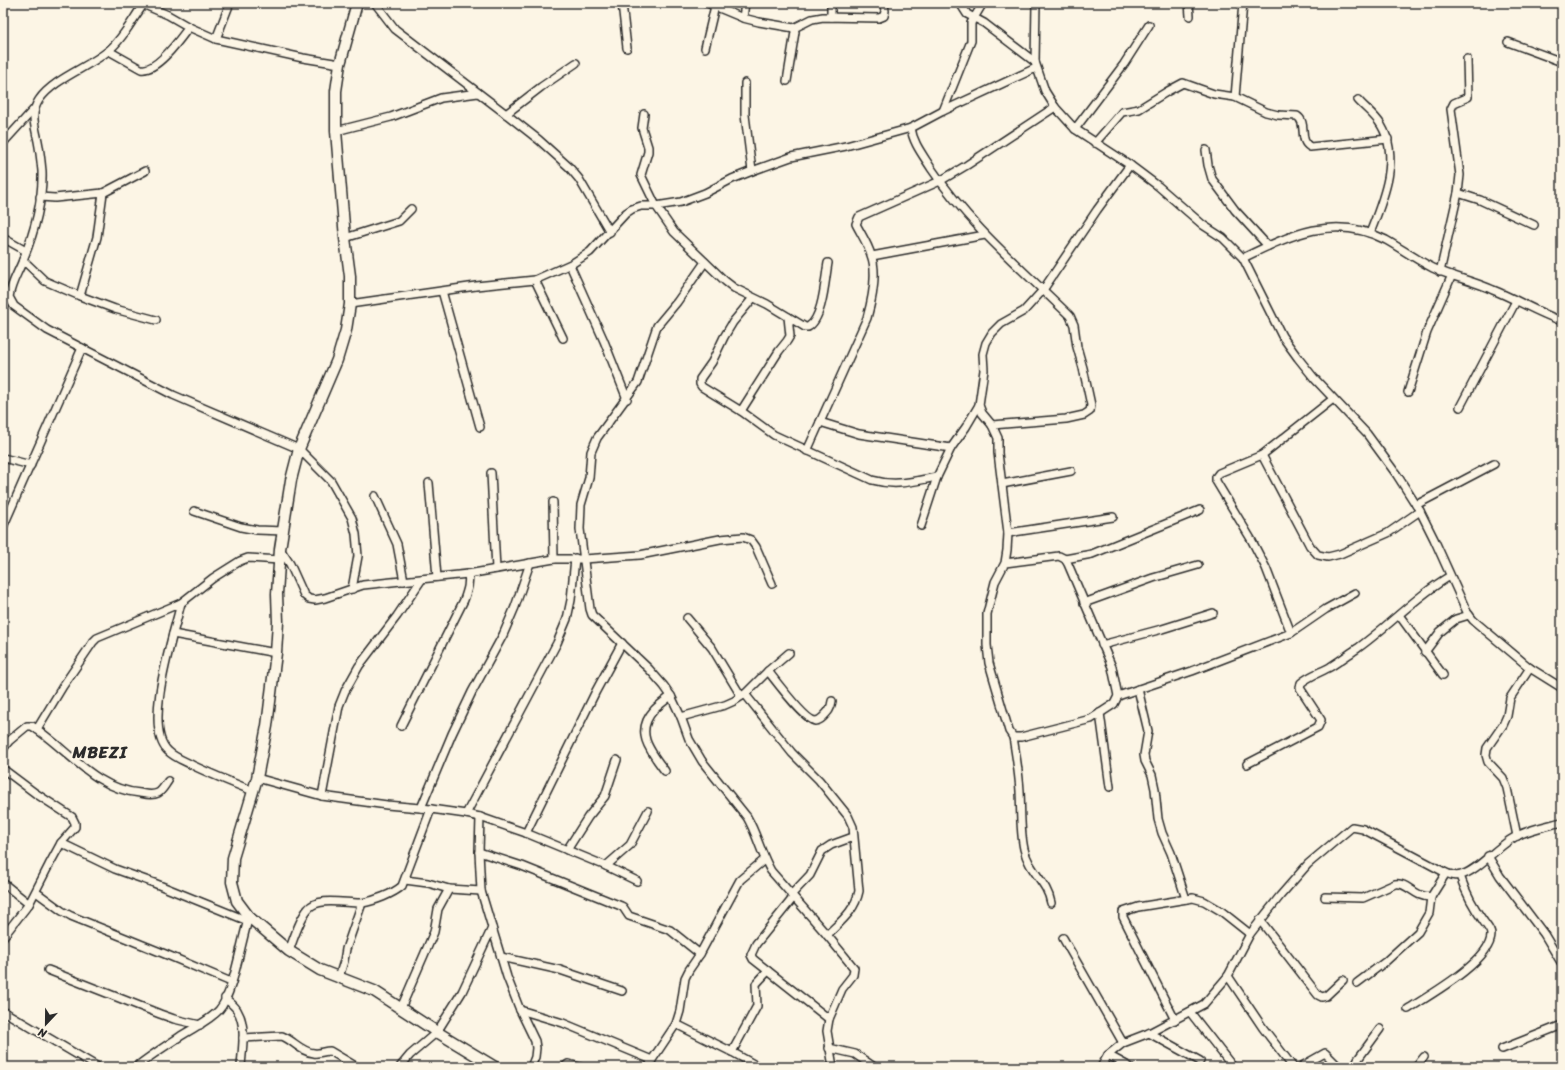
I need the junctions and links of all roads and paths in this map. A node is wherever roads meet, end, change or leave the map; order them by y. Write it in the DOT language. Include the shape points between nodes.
graph roads {
  1 [pos="230,3"];
  2 [pos="357,3"];
  3 [pos="375,3"];
  4 [pos="622,3"];
  5 [pos="707,3"];
  6 [pos="745,3"];
  7 [pos="831,3"];
  8 [pos="884,3"];
  9 [pos="960,3"];
  10 [pos="983,3"];
  11 [pos="1036,3"];
  12 [pos="1189,3"];
  13 [pos="1243,3"];
  14 [pos="142,4"];
  15 [pos="714,6"];
  16 [pos="1190,16"];
  17 [pos="831,17"];
  18 [pos="743,18"];
  19 [pos="975,18"];
  20 [pos="1149,25"];
  21 [pos="189,27"];
  22 [pos="794,28"];
  23 [pos="216,39"];
  24 [pos="1508,42"];
  25 [pos="627,48"];
  26 [pos="705,48"];
  27 [pos="109,51"];
  28 [pos="1467,59"];
  29 [pos="1562,62"];
  30 [pos="576,63"];
  31 [pos="340,64"];
  32 [pos="1035,65"];
  33 [pos="787,81"];
  34 [pos="745,83"];
  35 [pos="478,93"];
  36 [pos="1236,97"];
  37 [pos="1358,100"];
  38 [pos="1055,107"];
  39 [pos="34,109"];
  40 [pos="943,111"];
  41 [pos="506,114"];
  42 [pos="644,114"];
  43 [pos="911,128"];
  44 [pos="1075,129"];
  45 [pos="336,130"];
  46 [pos="1388,139"];
  47 [pos="3,143"];
  48 [pos="1095,143"];
  49 [pos="1206,150"];
  50 [pos="1130,165"];
  51 [pos="145,171"];
  52 [pos="752,171"];
  53 [pos="940,181"];
  54 [pos="103,193"];
  55 [pos="1458,193"];
  56 [pos="40,197"];
  57 [pos="656,206"];
  58 [pos="411,209"];
  59 [pos="1534,225"];
  60 [pos="610,232"];
  61 [pos="1370,233"];
  62 [pos="985,236"];
  63 [pos="3,238"];
  64 [pos="345,238"];
  65 [pos="1268,246"];
  66 [pos="26,251"];
  67 [pos="872,256"];
  68 [pos="1243,258"];
  69 [pos="23,260"];
  70 [pos="705,262"];
  71 [pos="828,263"];
  72 [pos="570,265"];
  73 [pos="1440,272"];
  74 [pos="1452,275"];
  75 [pos="535,280"];
  76 [pos="1043,290"];
  77 [pos="442,291"];
  78 [pos="80,296"];
  79 [pos="753,298"];
  80 [pos="1516,300"];
  81 [pos="350,304"];
  82 [pos="788,317"];
  83 [pos="156,320"];
  84 [pos="1562,321"];
  85 [pos="563,338"];
  86 [pos="82,348"];
  87 [pos="1408,392"];
  88 [pos="627,399"];
  89 [pos="1334,399"];
  90 [pos="979,405"];
  91 [pos="1460,407"];
  92 [pos="741,411"];
  93 [pos="820,422"];
  94 [pos="992,425"];
  95 [pos="480,427"];
  96 [pos="951,448"];
  97 [pos="299,449"];
  98 [pos="807,451"];
  99 [pos="1262,455"];
  100 [pos="3,458"];
  101 [pos="1494,464"];
  102 [pos="31,465"];
  103 [pos="1071,470"];
  104 [pos="491,473"];
  105 [pos="937,477"];
  106 [pos="429,483"];
  107 [pos="1002,484"];
  108 [pos="375,496"];
  109 [pos="553,502"];
  110 [pos="1418,508"];
  111 [pos="1200,510"];
  112 [pos="194,511"];
  113 [pos="1113,517"];
  114 [pos="3,526"];
  115 [pos="921,526"];
  116 [pos="284,531"];
  117 [pos="1008,533"];
  118 [pos="280,549"];
  119 [pos="575,558"];
  120 [pos="554,559"];
  121 [pos="584,559"];
  122 [pos="1065,559"];
  123 [pos="279,560"];
  124 [pos="530,563"];
  125 [pos="1005,563"];
  126 [pos="1198,565"];
  127 [pos="496,569"];
  128 [pos="468,574"];
  129 [pos="1450,576"];
  130 [pos="437,577"];
  131 [pos="422,579"];
  132 [pos="404,581"];
  133 [pos="772,584"];
  134 [pos="352,589"];
  135 [pos="1355,593"];
  136 [pos="181,603"];
  137 [pos="1084,603"];
  138 [pos="1213,613"];
  139 [pos="1399,615"];
  140 [pos="1469,615"];
  141 [pos="687,618"];
  142 [pos="1291,633"];
  143 [pos="174,634"];
  144 [pos="622,643"];
  145 [pos="1102,645"];
  146 [pos="1425,652"];
  147 [pos="276,653"];
  148 [pos="789,653"];
  149 [pos="1530,668"];
  150 [pos="768,671"];
  151 [pos="1443,675"];
  152 [pos="1562,687"];
  153 [pos="1138,689"];
  154 [pos="743,695"];
  155 [pos="672,696"];
  156 [pos="1118,696"];
  157 [pos="832,701"];
  158 [pos="1100,713"];
  159 [pos="682,717"];
  160 [pos="401,726"];
  161 [pos="37,729"];
  162 [pos="1013,737"];
  163 [pos="3,749"];
  164 [pos="617,760"];
  165 [pos="1247,764"];
  166 [pos="3,769"];
  167 [pos="665,771"];
  168 [pos="257,778"];
  169 [pos="168,781"];
  170 [pos="1110,787"];
  171 [pos="253,791"];
  172 [pos="322,796"];
  173 [pos="421,808"];
  174 [pos="431,809"];
  175 [pos="648,811"];
  176 [pos="466,814"];
  177 [pos="480,817"];
  178 [pos="1562,822"];
  179 [pos="526,833"];
  180 [pos="1516,836"];
  181 [pos="853,837"];
  182 [pos="61,843"];
  183 [pos="567,850"];
  184 [pos="480,852"];
  185 [pos="1488,856"];
  186 [pos="764,860"];
  187 [pos="606,866"];
  188 [pos="1446,873"];
  189 [pos="1460,876"];
  190 [pos="405,880"];
  191 [pos="637,881"];
  192 [pos="3,883"];
  193 [pos="449,890"];
  194 [pos="481,891"];
  195 [pos="36,892"];
  196 [pos="792,897"];
  197 [pos="1325,897"];
  198 [pos="1431,897"];
  199 [pos="1186,899"];
  200 [pos="362,902"];
  201 [pos="1051,903"];
  202 [pos="29,904"];
  203 [pos="248,919"];
  204 [pos="1260,920"];
  205 [pos="492,928"];
  206 [pos="1250,934"];
  207 [pos="827,935"];
  208 [pos="3,937"];
  209 [pos="1064,938"];
  210 [pos="289,951"];
  211 [pos="700,954"];
  212 [pos="502,957"];
  213 [pos="1562,964"];
  214 [pos="48,970"];
  215 [pos="768,971"];
  216 [pos="1228,976"];
  217 [pos="339,977"];
  218 [pos="1343,980"];
  219 [pos="231,982"];
  220 [pos="1357,983"];
  221 [pos="622,991"];
  222 [pos="225,998"];
  223 [pos="401,1008"];
  224 [pos="1408,1009"];
  225 [pos="3,1010"];
  226 [pos="520,1010"];
  227 [pos="1190,1012"];
  228 [pos="829,1019"];
  229 [pos="1174,1020"];
  230 [pos="200,1024"];
  231 [pos="676,1024"];
  232 [pos="1562,1025"];
  233 [pos="1380,1029"];
  234 [pos="437,1032"];
  235 [pos="1149,1033"];
  236 [pos="243,1038"];
  237 [pos="1123,1043"];
  238 [pos="829,1048"];
  239 [pos="1502,1049"];
  240 [pos="732,1052"];
  241 [pos="1108,1055"];
  242 [pos="1424,1057"];
  243 [pos="1200,1061"];
  244 [pos="650,1064"];
  245 [pos="98,1067"];
  246 [pos="136,1067"];
  247 [pos="241,1067"];
  248 [pos="357,1067"];
  249 [pos="400,1067"];
  250 [pos="494,1067"];
  251 [pos="531,1067"];
  252 [pos="564,1067"];
  253 [pos="580,1067"];
  254 [pos="759,1067"];
  255 [pos="833,1067"];
  256 [pos="874,1067"];
  257 [pos="1101,1067"];
  258 [pos="1130,1067"];
  259 [pos="1233,1067"];
  260 [pos="1293,1067"];
  261 [pos="1300,1067"];
  262 [pos="1338,1067"];
  263 [pos="1354,1067"];
  264 [pos="1416,1067"];
  1 -- 23 [label="street"];
  2 -- 31 [label="street"];
  3 -- 35 [label="street" via="395,29"];
  4 -- 25 [label="street"];
  5 -- 15 [label="street"];
  6 -- 18 [label="street"];
  7 -- 17 [label="street"];
  8 -- 17 [label="street" via="884,16 878,18"];
  9 -- 19 [label="street" via="967,14"];
  10 -- 19 [label="street"];
  11 -- 32 [label="street"];
  12 -- 16 [label="street"];
  13 -- 36 [label="street"];
  14 -- 21 [label="street"];
  14 -- 27 [label="street"];
  15 -- 18 [label="street"];
  15 -- 26 [label="street"];
  17 -- 22 [label="street" via="812,19"];
  18 -- 22 [label="street"];
  19 -- 32 [label="street" via="990,27"];
  19 -- 40 [label="street" via="971,27 971,41"];
  20 -- 44 [label="street" via="1124,64"];
  21 -- 23 [label="street"];
  21 -- 27 [label="street" via="161,59 145,70"];
  22 -- 33 [label="street"];
  23 -- 31 [label="street"];
  24 -- 29 [label="street"];
  27 -- 39 [label="street" via="49,90"];
  28 -- 55 [label="street" via="1468,97 1454,103 1451,108 1460,175"];
  30 -- 41 [label="street"];
  31 -- 45 [label="street" via="336,91"];
  32 -- 38 [label="street" via="1045,91"];
  32 -- 40 [label="street"];
  34 -- 52 [label="street" via="745,115"];
  35 -- 41 [label="street"];
  35 -- 45 [label="street" via="441,98 391,117"];
  36 -- 46 [label="street" via="1266,112 1298,116 1302,120 1304,142 1310,147"];
  36 -- 48 [label="street" via="1222,96 1183,83 1139,109 1122,112"];
  37 -- 46 [label="street" via="1381,123"];
  38 -- 44 [label="street"];
  38 -- 53 [label="street"];
  39 -- 47 [label="street"];
  39 -- 56 [label="street" via="42,172"];
  40 -- 43 [label="street"];
  41 -- 60 [label="street" via="539,140 579,179"];
  42 -- 57 [label="street" via="642,128 648,152 641,173"];
  43 -- 52 [label="street" via="846,146 791,157"];
  43 -- 53 [label="street" via="918,149"];
  44 -- 48 [label="street"];
  45 -- 64 [label="street"];
  46 -- 61 [label="street" via="1387,187"];
  48 -- 50 [label="street"];
  49 -- 65 [label="street" via="1212,178"];
  50 -- 68 [label="street" via="1203,225 1223,238"];
  50 -- 76 [label="street"];
  51 -- 54 [label="street"];
  52 -- 57 [label="street" via="681,202"];
  53 -- 62 [label="street"];
  53 -- 67 [label="street" via="859,217 856,224"];
  54 -- 56 [label="street"];
  54 -- 78 [label="street" via="97,237"];
  55 -- 59 [label="street" via="1480,200"];
  55 -- 73 [label="street"];
  56 -- 66 [label="street"];
  57 -- 60 [label="street" via="632,209"];
  57 -- 70 [label="street" via="674,232"];
  58 -- 64 [label="street" via="399,221"];
  60 -- 72 [label="street" via="590,252"];
  61 -- 65 [label="street" via="1328,227 1296,235"];
  61 -- 73 [label="street"];
  62 -- 67 [label="street"];
  62 -- 76 [label="street"];
  63 -- 66 [label="street"];
  64 -- 81 [label="street" via="350,276"];
  65 -- 68 [label="street"];
  66 -- 69 [label="street"];
  67 -- 93 [label="street" via="874,279 867,318"];
  68 -- 89 [label="street" via="1282,336"];
  69 -- 78 [label="street" via="44,281"];
  69 -- 86 [label="street" via="11,286 9,297 14,306 47,330"];
  70 -- 79 [label="street" via="724,281"];
  70 -- 88 [label="street" via="657,326 641,376"];
  71 -- 82 [label="street" via="820,310 815,321 811,326 805,327"];
  72 -- 75 [label="street"];
  72 -- 88 [label="street"];
  73 -- 74 [label="street"];
  74 -- 80 [label="street"];
  74 -- 87 [label="street" via="1427,332"];
  75 -- 77 [label="street"];
  75 -- 85 [label="street"];
  76 -- 90 [label="street" via="1024,311 1001,324 986,343"];
  76 -- 94 [label="street" via="1070,316 1074,325 1091,405 1090,411 1066,419"];
  77 -- 81 [label="street"];
  77 -- 95 [label="street"];
  78 -- 83 [label="street"];
  79 -- 82 [label="street"];
  79 -- 92 [label="street" via="727,332 700,379 702,387"];
  80 -- 84 [label="street"];
  80 -- 91 [label="street"];
  81 -- 97 [label="street" via="346,330 336,360"];
  82 -- 92 [label="street" via="788,341"];
  86 -- 97 [label="street" via="173,395"];
  86 -- 102 [label="street"];
  88 -- 121 [label="street" via="597,438 591,452 589,478 581,505 580,529"];
  89 -- 99 [label="street"];
  89 -- 110 [label="street" via="1381,452"];
  90 -- 94 [label="street"];
  90 -- 96 [label="street"];
  92 -- 98 [label="street" via="774,434"];
  93 -- 96 [label="street" via="859,434"];
  93 -- 98 [label="street"];
  94 -- 107 [label="street" via="998,438"];
  96 -- 105 [label="street"];
  97 -- 116 [label="street"];
  97 -- 134 [label="street" via="331,481 352,518 358,556"];
  98 -- 105 [label="street" via="886,484"];
  99 -- 110 [label="street" via="1310,546 1318,555 1328,557 1340,554 1388,533"];
  99 -- 142 [label="street" via="1219,473 1216,481 1266,568"];
  100 -- 102 [label="street"];
  101 -- 110 [label="street"];
  102 -- 114 [label="street"];
  103 -- 107 [label="street"];
  104 -- 127 [label="street"];
  105 -- 115 [label="street"];
  106 -- 130 [label="street"];
  107 -- 117 [label="street"];
  108 -- 132 [label="street" via="397,544"];
  109 -- 120 [label="street"];
  110 -- 129 [label="street"];
  111 -- 122 [label="street" via="1092,554"];
  112 -- 116 [label="street" via="241,527"];
  113 -- 117 [label="street"];
  116 -- 118 [label="street"];
  117 -- 125 [label="street"];
  118 -- 123 [label="street"];
  118 -- 134 [label="street" via="309,599 325,598"];
  119 -- 120 [label="street"];
  119 -- 121 [label="street"];
  119 -- 176 [label="street" via="567,619 557,643"];
  120 -- 124 [label="street"];
  121 -- 133 [label="street" via="640,554 744,537 751,540 756,547"];
  121 -- 144 [label="street" via="592,615"];
  122 -- 125 [label="street" via="1059,556"];
  122 -- 137 [label="street"];
  123 -- 136 [label="street" via="248,558 240,561"];
  123 -- 147 [label="street"];
  124 -- 127 [label="street"];
  124 -- 173 [label="street" via="503,636 452,734"];
  125 -- 162 [label="street" via="990,599 987,614 987,645 998,700"];
  126 -- 137 [label="street"];
  127 -- 128 [label="street"];
  128 -- 130 [label="street"];
  128 -- 160 [label="street" via="470,581 464,600"];
  129 -- 139 [label="street" via="1431,587"];
  129 -- 140 [label="street"];
  130 -- 131 [label="street"];
  131 -- 132 [label="street"];
  131 -- 172 [label="street" via="358,666 345,692 339,706"];
  132 -- 134 [label="street" via="363,584"];
  135 -- 142 [label="street"];
  136 -- 143 [label="street"];
  136 -- 161 [label="street" via="97,638"];
  137 -- 145 [label="street"];
  138 -- 145 [label="street"];
  139 -- 146 [label="street"];
  139 -- 165 [label="street" via="1359,647 1301,683 1300,688 1321,720 1318,728"];
  140 -- 146 [label="street" via="1456,619 1440,632"];
  140 -- 149 [label="street"];
  141 -- 154 [label="street" via="712,648"];
  142 -- 153 [label="street" via="1199,669"];
  143 -- 147 [label="street"];
  143 -- 171 [label="street" via="161,680 158,725 160,738 166,749 175,757"];
  144 -- 155 [label="street"];
  144 -- 179 [label="street" via="596,690"];
  145 -- 156 [label="street" via="1112,667"];
  146 -- 151 [label="street"];
  147 -- 168 [label="street" via="267,726"];
  148 -- 150 [label="street"];
  149 -- 152 [label="street"];
  149 -- 180 [label="street" via="1510,698 1507,716 1487,748 1486,755 1488,762 1504,778"];
  150 -- 154 [label="street"];
  150 -- 157 [label="street" via="792,702 810,719 820,720 829,711"];
  153 -- 156 [label="street"];
  153 -- 199 [label="street" via="1148,731 1145,761 1152,775 1158,819"];
  154 -- 159 [label="street" via="725,705"];
  154 -- 181 [label="street" via="848,816 853,827"];
  155 -- 159 [label="street"];
  155 -- 167 [label="street" via="654,710 647,720 644,732 647,745"];
  156 -- 158 [label="street" via="1114,704"];
  158 -- 162 [label="street" via="1084,721"];
  158 -- 170 [label="street"];
  159 -- 186 [label="street" via="689,739 702,761 747,817"];
  161 -- 163 [label="street" via="27,726"];
  161 -- 169 [label="street" via="83,769 112,787 129,792 157,794"];
  162 -- 201 [label="street" via="1026,859 1047,888"];
  164 -- 183 [label="street" via="605,796"];
  166 -- 182 [label="street" via="72,817 74,827"];
  168 -- 171 [label="street"];
  168 -- 172 [label="street"];
  171 -- 203 [label="street" via="233,858 232,882 237,901"];
  172 -- 173 [label="street"];
  173 -- 174 [label="street"];
  174 -- 176 [label="street"];
  174 -- 190 [label="street"];
  175 -- 187 [label="street" via="630,845"];
  176 -- 177 [label="street"];
  177 -- 179 [label="street"];
  177 -- 184 [label="street"];
  178 -- 180 [label="street"];
  179 -- 183 [label="street"];
  180 -- 185 [label="street"];
  181 -- 196 [label="street" via="822,851 810,875"];
  181 -- 207 [label="street" via="859,891 857,901 852,910"];
  182 -- 195 [label="street"];
  182 -- 203 [label="street" via="115,869"];
  183 -- 187 [label="street"];
  184 -- 194 [label="street"];
  184 -- 211 [label="street" via="624,907 629,916 676,933"];
  185 -- 189 [label="street" via="1470,872"];
  185 -- 213 [label="street" via="1544,934"];
  186 -- 196 [label="street"];
  186 -- 211 [label="street" via="740,880"];
  187 -- 191 [label="street"];
  188 -- 189 [label="street"];
  188 -- 198 [label="street"];
  188 -- 204 [label="street" via="1363,829 1352,827 1308,864"];
  189 -- 224 [label="street" via="1473,907 1489,929 1489,941 1476,961 1464,973"];
  190 -- 193 [label="street" via="428,883"];
  190 -- 200 [label="street" via="397,890"];
  192 -- 202 [label="street"];
  193 -- 194 [label="street"];
  193 -- 223 [label="street" via="438,909 434,932"];
  194 -- 205 [label="street"];
  195 -- 202 [label="street"];
  195 -- 219 [label="street" via="71,916"];
  196 -- 207 [label="street"];
  196 -- 215 [label="street" via="752,951 752,959"];
  197 -- 198 [label="street" via="1363,898 1400,883 1420,896"];
  198 -- 220 [label="street" via="1429,913 1418,932"];
  199 -- 206 [label="street" via="1204,901"];
  199 -- 229 [label="street" via="1138,907 1122,914"];
  200 -- 210 [label="street" via="315,903 308,908"];
  200 -- 217 [label="street"];
  202 -- 208 [label="street"];
  203 -- 210 [label="street"];
  203 -- 219 [label="street"];
  204 -- 206 [label="street"];
  204 -- 218 [label="street" via="1318,995 1326,996"];
  205 -- 212 [label="street"];
  205 -- 234 [label="street" via="462,992"];
  206 -- 216 [label="street"];
  207 -- 228 [label="street" via="852,964 854,971"];
  209 -- 237 [label="street"];
  210 -- 217 [label="street"];
  211 -- 231 [label="street" via="685,978"];
  212 -- 221 [label="street" via="560,970"];
  212 -- 226 [label="street"];
  214 -- 230 [label="street" via="167,1016"];
  215 -- 228 [label="street"];
  215 -- 240 [label="street" via="756,984 757,1006"];
  216 -- 227 [label="street" via="1204,1004"];
  216 -- 260 [label="street"];
  217 -- 223 [label="street" via="368,987"];
  219 -- 222 [label="street"];
  222 -- 230 [label="street" via="219,1010"];
  222 -- 236 [label="street" via="236,1008"];
  223 -- 234 [label="street"];
  225 -- 245 [label="street"];
  226 -- 244 [label="street" via="563,1023"];
  226 -- 251 [label="street" via="535,1041 536,1048"];
  227 -- 229 [label="street"];
  227 -- 259 [label="street"];
  228 -- 238 [label="street"];
  229 -- 235 [label="street"];
  230 -- 246 [label="street"];
  231 -- 240 [label="street"];
  231 -- 244 [label="street"];
  232 -- 239 [label="street"];
  233 -- 263 [label="street"];
  234 -- 249 [label="street"];
  234 -- 250 [label="street"];
  235 -- 237 [label="street"];
  235 -- 243 [label="street"];
  236 -- 247 [label="street"];
  236 -- 248 [label="street" via="282,1036 311,1053 330,1051"];
  237 -- 241 [label="street"];
  238 -- 255 [label="street"];
  238 -- 256 [label="street" via="855,1054"];
  240 -- 254 [label="street"];
  241 -- 257 [label="street"];
  241 -- 258 [label="street"];
  242 -- 264 [label="street"];
  252 -- 253 [label="street" via="568,1064"];
  261 -- 262 [label="street" via="1325,1053"];
}
